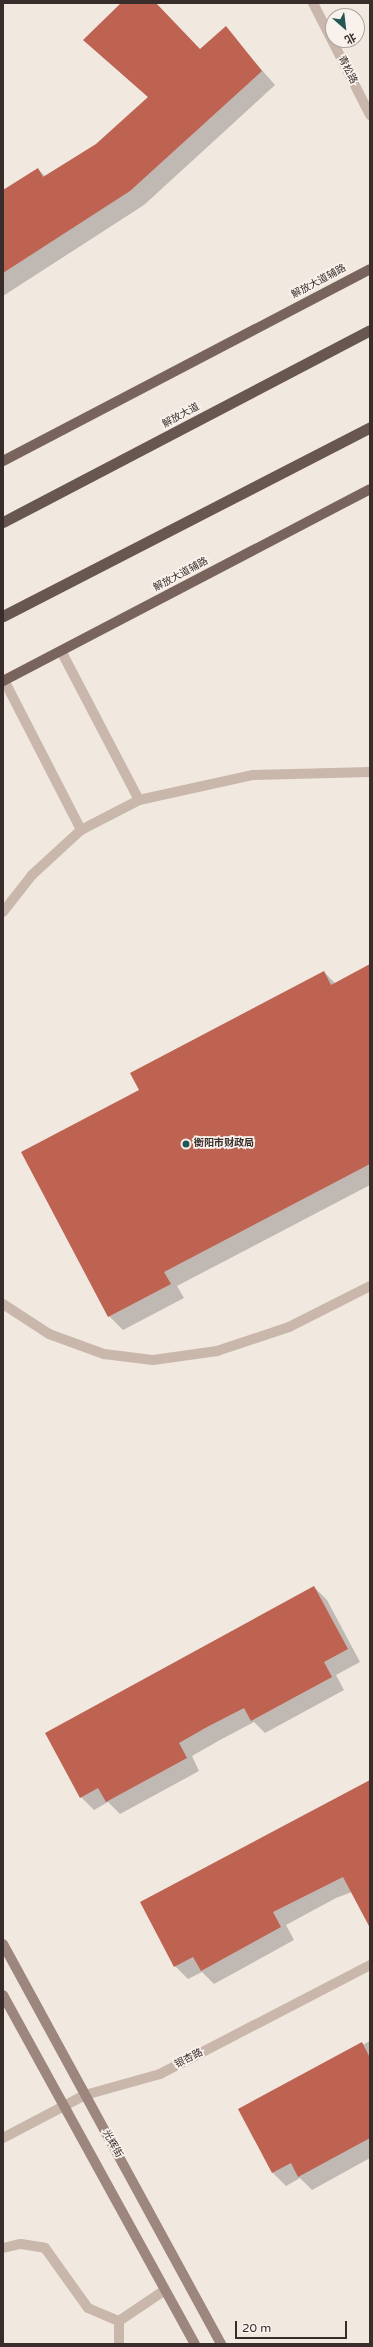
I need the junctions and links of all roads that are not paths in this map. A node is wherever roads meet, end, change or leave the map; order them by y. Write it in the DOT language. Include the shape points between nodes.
graph roads {
  1 [pos="313,3"];
  2 [pos="370,115"];
  3 [pos="370,269"];
  4 [pos="370,330"];
  5 [pos="370,427"];
  6 [pos="3,461"];
  7 [pos="370,489"];
  8 [pos="3,522"];
  9 [pos="3,616"];
  10 [pos="61,651"];
  11 [pos="4,681"];
  12 [pos="370,772"];
  13 [pos="139,800"];
  14 [pos="81,830"];
  15 [pos="3,912"];
  16 [pos="370,1286"];
  17 [pos="3,1304"];
  18 [pos="3,1944"];
  19 [pos="370,1965"];
  20 [pos="3,1995"];
  21 [pos="85,2095"];
  22 [pos="64,2106"];
  23 [pos="3,2138"];
  24 [pos="3,2248"];
  25 [pos="165,2290"];
  26 [pos="118,2321"];
  27 [pos="119,2344"];
  28 [pos="195,2344"];
  29 [pos="221,2344"];
  1 -- 2 [label="street, 青松路"];
  3 -- 6 [label="main road, 解放大道辅路"];
  4 -- 8 [label="highway, 解放大道"];
  5 -- 9 [label="highway"];
  7 -- 10 [label="main road, 解放大道辅路"];
  10 -- 11 [label="main road, 解放大道辅路"];
  10 -- 13 [label="street"];
  11 -- 14 [label="street"];
  12 -- 13 [label="street" via="253,775"];
  13 -- 14 [label="street"];
  14 -- 15 [label="street" via="32,875"];
  16 -- 17 [label="street" via="289,1327 217,1351 153,1360 104,1354 49,1334"];
  18 -- 21 [label="main road, 光辉街"];
  19 -- 21 [label="street, 银杏路" via="160,2074"];
  20 -- 22 [label="main road"];
  21 -- 22 [label="street, 银杏路"];
  21 -- 29 [label="main road, 光辉街"];
  22 -- 23 [label="street, 银杏路"];
  22 -- 25 [label="main road"];
  24 -- 26 [label="street" via="21,2244 45,2248 88,2308"];
  25 -- 26 [label="street"];
  25 -- 28 [label="main road"];
  26 -- 27 [label="street"];
}
